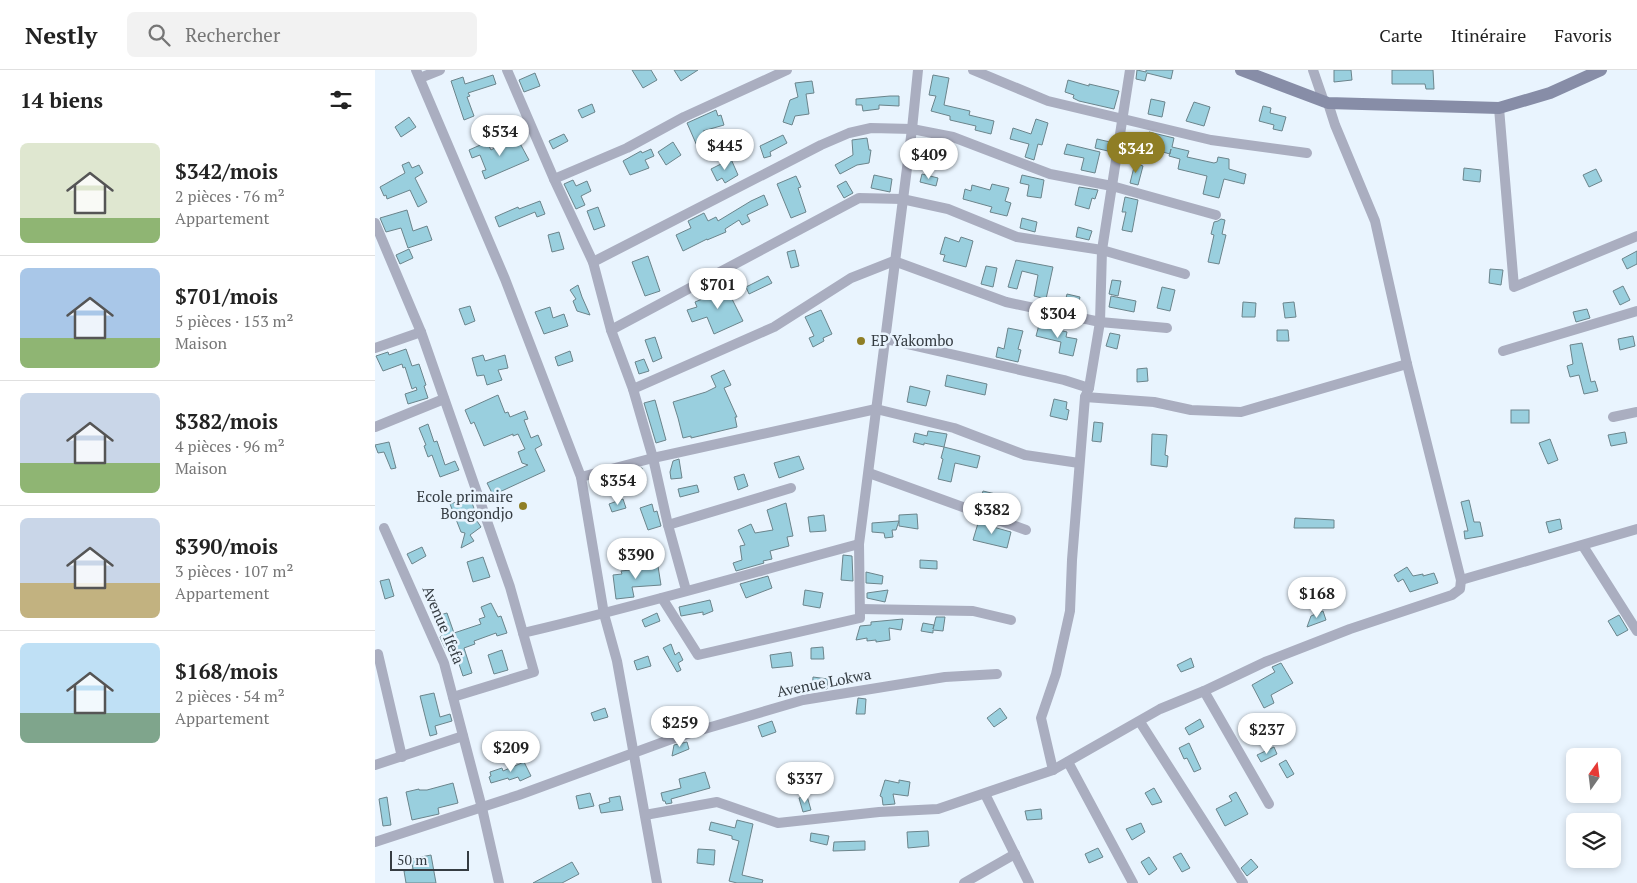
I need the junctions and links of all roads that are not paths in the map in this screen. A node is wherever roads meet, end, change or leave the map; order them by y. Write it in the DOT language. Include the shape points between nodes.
graph roads {
  1 [pos="440,70"];
  2 [pos="507,70"];
  3 [pos="787,70"];
  4 [pos="918,70"];
  5 [pos="973,70"];
  6 [pos="1130,70"];
  7 [pos="1241,70"];
  8 [pos="1313,70"];
  9 [pos="1601,70"];
  10 [pos="418,74"];
  11 [pos="1326,103"];
  12 [pos="1499,108"];
  13 [pos="1122,119"];
  14 [pos="912,129"];
  15 [pos="1307,153"];
  16 [pos="553,179"];
  17 [pos="1112,186"];
  18 [pos="902,199"];
  19 [pos="1216,215"];
  20 [pos="375,223"];
  21 [pos="1637,236"];
  22 [pos="1102,250"];
  23 [pos="894,261"];
  24 [pos="593,262"];
  25 [pos="1185,274"];
  26 [pos="1637,311"];
  27 [pos="1100,322"];
  28 [pos="1167,328"];
  29 [pos="611,330"];
  30 [pos="421,332"];
  31 [pos="885,339"];
  32 [pos="375,348"];
  33 [pos="1503,351"];
  34 [pos="1407,364"];
  35 [pos="633,390"];
  36 [pos="1087,392"];
  37 [pos="444,399"];
  38 [pos="876,409"];
  39 [pos="1637,412"];
  40 [pos="1613,416"];
  41 [pos="375,428"];
  42 [pos="653,458"];
  43 [pos="1079,463"];
  44 [pos="869,473"];
  45 [pos="581,477"];
  46 [pos="791,488"];
  47 [pos="668,525"];
  48 [pos="384,528"];
  49 [pos="1637,529"];
  50 [pos="1027,530"];
  51 [pos="859,544"];
  52 [pos="1583,546"];
  53 [pos="1461,580"];
  54 [pos="686,590"];
  55 [pos="663,598"];
  56 [pos="860,608"];
  57 [pos="604,614"];
  58 [pos="1011,620"];
  59 [pos="1637,631"];
  60 [pos="523,633"];
  61 [pos="378,654"];
  62 [pos="997,674"];
  63 [pos="1204,691"];
  64 [pos="453,697"];
  65 [pos="1140,722"];
  66 [pos="463,736"];
  67 [pos="632,752"];
  68 [pos="402,756"];
  69 [pos="1068,762"];
  70 [pos="375,765"];
  71 [pos="1053,770"];
  72 [pos="985,794"];
  73 [pos="1269,804"];
  74 [pos="482,808"];
  75 [pos="645,815"];
  76 [pos="375,842"];
  77 [pos="1015,854"];
  78 [pos="499,883"];
  79 [pos="657,883"];
  80 [pos="965,883"];
  81 [pos="1029,883"];
  82 [pos="1133,883"];
  83 [pos="1243,883"];
  1 -- 10 [label="street"];
  2 -- 16 [label="street"];
  3 -- 16 [label="street" via="684,117 627,148"];
  4 -- 14 [label="street"];
  5 -- 13 [label="street" via="1048,102"];
  6 -- 13 [label="street"];
  7 -- 11 [label="street"];
  8 -- 11 [label="street"];
  9 -- 12 [label="street" via="1550,94"];
  10 -- 45 [label="street" via="505,280"];
  11 -- 12 [label="street"];
  11 -- 34 [label="street" via="1375,221"];
  12 -- 21 [label="street" via="1513,286"];
  13 -- 15 [label="street" via="1211,140"];
  13 -- 17 [label="street"];
  14 -- 17 [label="street" via="953,136 1050,174"];
  14 -- 18 [label="street"];
  14 -- 24 [label="street" via="871,128 849,133"];
  16 -- 24 [label="street"];
  17 -- 19 [label="street"];
  17 -- 22 [label="street"];
  18 -- 22 [label="street" via="948,209 1017,237"];
  18 -- 23 [label="street"];
  18 -- 29 [label="street" via="859,198"];
  20 -- 30 [label="street"];
  22 -- 25 [label="street"];
  22 -- 27 [label="street"];
  23 -- 27 [label="street" via="1006,302"];
  23 -- 31 [label="street"];
  23 -- 35 [label="street" via="851,278 774,327"];
  24 -- 29 [label="street"];
  26 -- 33 [label="street"];
  27 -- 28 [label="street"];
  27 -- 36 [label="street"];
  29 -- 35 [label="street"];
  30 -- 32 [label="street"];
  30 -- 37 [label="street"];
  31 -- 36 [label="street" via="1064,380"];
  31 -- 38 [label="street"];
  34 -- 36 [label="street" via="1241,412 1191,410"];
  34 -- 53 [label="street"];
  35 -- 42 [label="street"];
  36 -- 43 [label="street"];
  37 -- 41 [label="street"];
  37 -- 60 [label="street"];
  38 -- 42 [label="street"];
  38 -- 43 [label="street" via="954,428 1025,455"];
  38 -- 44 [label="street"];
  39 -- 40 [label="street"];
  42 -- 45 [label="street"];
  42 -- 47 [label="street"];
  43 -- 71 [label="street" via="1070,610 1056,674 1041,718"];
  44 -- 50 [label="street"];
  44 -- 51 [label="street"];
  45 -- 57 [label="street"];
  46 -- 47 [label="street"];
  47 -- 54 [label="street"];
  48 -- 64 [label="street, Avenue Ifefa" via="444,663"];
  49 -- 52 [label="street"];
  51 -- 54 [label="street"];
  51 -- 56 [label="street"];
  52 -- 53 [label="street"];
  52 -- 59 [label="street"];
  53 -- 63 [label="street" via="1460,589 1452,595 1349,629 1265,662"];
  54 -- 55 [label="street"];
  55 -- 56 [label="street" via="699,655 860,618"];
  55 -- 57 [label="street"];
  56 -- 58 [label="street" via="973,611"];
  57 -- 60 [label="street"];
  57 -- 67 [label="street" via="617,661"];
  60 -- 64 [label="street" via="534,672"];
  61 -- 68 [label="street"];
  62 -- 67 [label="street, Avenue Lokwa" via="945,677 803,700"];
  63 -- 65 [label="street" via="1160,709"];
  63 -- 73 [label="street"];
  64 -- 66 [label="street, Avenue Ifefa"];
  65 -- 69 [label="street"];
  65 -- 83 [label="street"];
  66 -- 68 [label="street"];
  66 -- 74 [label="street, Avenue Ifefa"];
  67 -- 74 [label="street, Avenue Lokwa"];
  67 -- 75 [label="street"];
  68 -- 70 [label="street"];
  69 -- 71 [label="street"];
  69 -- 82 [label="street"];
  71 -- 72 [label="street"];
  72 -- 75 [label="street" via="938,808 778,823 717,802"];
  72 -- 77 [label="street"];
  74 -- 76 [label="street, Avenue Lokwa"];
  74 -- 78 [label="street, Avenue Ifefa"];
  75 -- 79 [label="street"];
  77 -- 80 [label="street"];
  77 -- 81 [label="street"];
}
